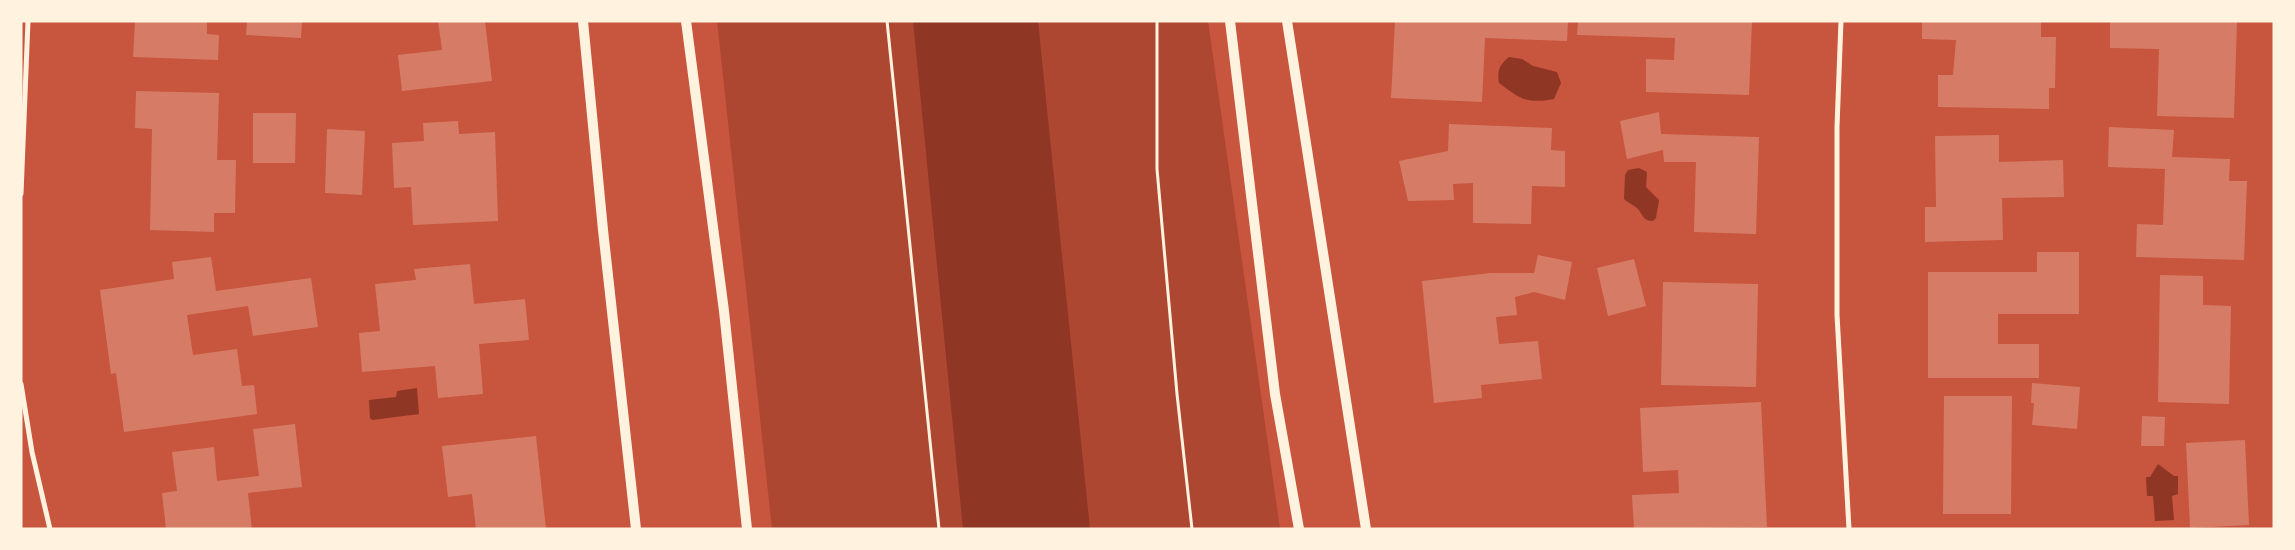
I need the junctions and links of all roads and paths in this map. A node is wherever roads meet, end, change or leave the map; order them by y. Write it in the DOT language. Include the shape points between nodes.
graph roads {
  1 [pos="28,21"];
  2 [pos="583,21"];
  3 [pos="686,21"];
  4 [pos="887,21"];
  5 [pos="1157,21"];
  6 [pos="1230,21"];
  7 [pos="1287,21"];
  8 [pos="1841,21"];
  9 [pos="21,194"];
  10 [pos="21,384"];
  11 [pos="50,529"];
  12 [pos="636,529"];
  13 [pos="747,529"];
  14 [pos="939,529"];
  15 [pos="1192,529"];
  16 [pos="1298,529"];
  17 [pos="1366,529"];
  18 [pos="1849,529"];
  1 -- 9 [label="street"];
  2 -- 12 [label="main road"];
  3 -- 13 [label="main road" via="724,311"];
  4 -- 14 [label="path"];
  5 -- 15 [label="path" via="1157,168"];
  6 -- 16 [label="main road" via="1275,394"];
  7 -- 17 [label="main road"];
  8 -- 18 [label="street" via="1837,127 1837,315"];
  10 -- 11 [label="street" via="32,452"];
}
